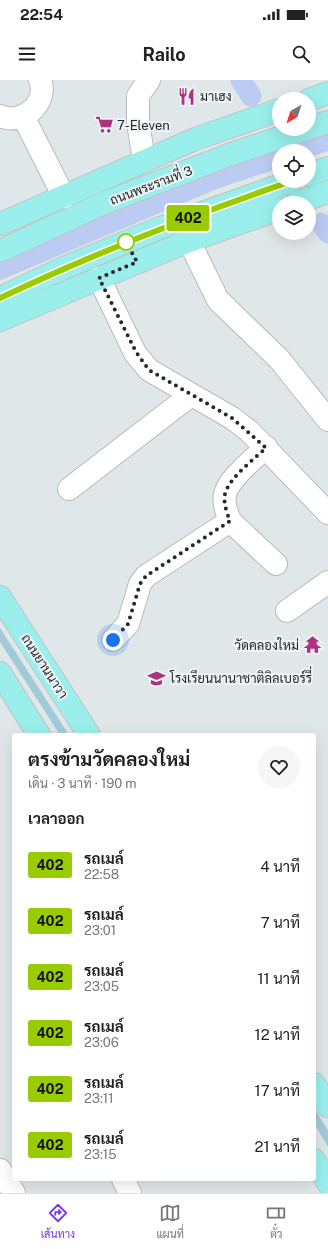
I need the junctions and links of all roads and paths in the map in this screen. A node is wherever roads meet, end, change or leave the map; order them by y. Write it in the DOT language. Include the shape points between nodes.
graph roads {
  1 [pos="40,80"];
  2 [pos="149,80"];
  3 [pos="328,93"];
  4 [pos="316,97"];
  5 [pos="272,112"];
  6 [pos="0,116"];
  7 [pos="23,116"];
  8 [pos="328,122"];
  9 [pos="316,126"];
  10 [pos="285,136"];
  11 [pos="144,161"];
  12 [pos="328,168"];
  13 [pos="316,172"];
  14 [pos="272,188"];
  15 [pos="328,192"];
  16 [pos="316,196"];
  17 [pos="64,197"];
  18 [pos="272,211"];
  19 [pos="0,224"];
  20 [pos="189,241"];
  21 [pos="0,250"];
  22 [pos="99,278"];
  23 [pos="0,298"];
  24 [pos="6,312"];
  25 [pos="191,395"];
  26 [pos="328,420"];
  27 [pos="266,448"];
  28 [pos="69,489"];
  29 [pos="328,513"];
  30 [pos="230,521"];
  31 [pos="276,564"];
  32 [pos="328,582"];
  33 [pos="0,597"];
  34 [pos="287,611"];
  35 [pos="113,640"];
  36 [pos="0,673"];
  37 [pos="38,733"];
  38 [pos="88,733"];
  39 [pos="316,1087"];
  40 [pos="328,1106"];
  41 [pos="316,1163"];
  42 [pos="0,1170"];
  43 [pos="124,1181"];
  44 [pos="328,1183"];
  45 [pos="14,1193"];
  46 [pos="130,1193"];
  1 -- 7 [label="street" via="41,93 38,103"];
  2 -- 11 [label="street" via="138,96 138,122"];
  3 -- 4 [label="main road"];
  5 -- 11 [label="main road, ถนนพระรามที่ 3" via="195,138"];
  6 -- 7 [label="street" via="13,119"];
  7 -- 17 [label="street"];
  8 -- 9 [label="main road"];
  10 -- 21 [label="main road, ถนนพระรามที่ 3" via="104,203"];
  11 -- 17 [label="main road, ถนนพระรามที่ 3"];
  12 -- 13 [label="main road"];
  14 -- 23 [label="main road" via="157,229"];
  15 -- 16 [label="main road"];
  17 -- 19 [label="main road, ถนนพระรามที่ 3"];
  18 -- 20 [label="main road"];
  20 -- 22 [label="main road"];
  20 -- 26 [label="street" via="218,300 279,358"];
  22 -- 24 [label="main road"];
  22 -- 25 [label="street" via="136,352 149,370"];
  25 -- 27 [label="street" via="232,418"];
  25 -- 28 [label="street"];
  27 -- 29 [label="street"];
  27 -- 30 [label="street" via="231,482 225,494 225,508"];
  30 -- 31 [label="street"];
  30 -- 35 [label="street" via="146,576 140,584 128,624"];
  32 -- 34 [label="street"];
  33 -- 38 [label="main road, ถนนยานนาวา"];
  36 -- 37 [label="main road"];
  39 -- 40 [label="main road"];
  41 -- 44 [label="main road"];
  42 -- 45 [label="street"];
  43 -- 46 [label="street"];
}
